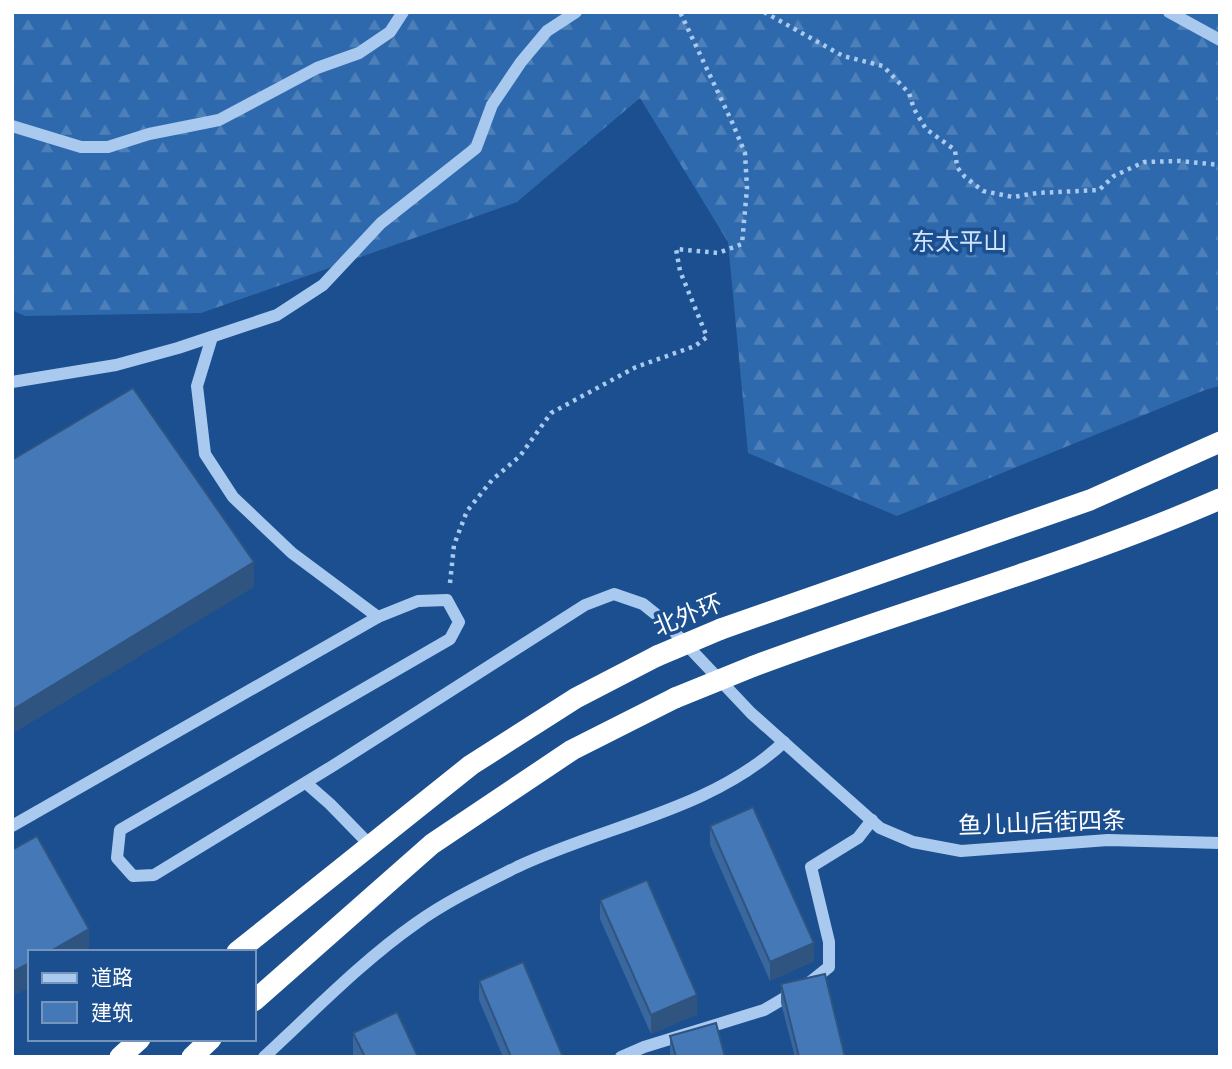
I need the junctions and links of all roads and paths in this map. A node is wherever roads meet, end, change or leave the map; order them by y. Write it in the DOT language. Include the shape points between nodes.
graph roads {
  1 [pos="403,12"];
  2 [pos="576,12"];
  3 [pos="680,12"];
  4 [pos="764,12"];
  5 [pos="1169,12"];
  6 [pos="1220,40"];
  7 [pos="12,126"];
  8 [pos="1220,165"];
  9 [pos="212,337"];
  10 [pos="12,382"];
  11 [pos="1220,442"];
  12 [pos="1220,499"];
  13 [pos="450,605"];
  14 [pos="378,617"];
  15 [pos="784,742"];
  16 [pos="306,783"];
  17 [pos="872,820"];
  18 [pos="12,826"];
  19 [pos="1220,843"];
  20 [pos="369,844"];
  21 [pos="239,950"];
  22 [pos="256,999"];
  23 [pos="138,1041"];
  24 [pos="209,1041"];
  25 [pos="120,1057"];
  26 [pos="191,1057"];
  27 [pos="264,1057"];
  28 [pos="621,1057"];
  1 -- 7 [label="street" via="390,32 359,53 317,68 219,120 108,147 80,147"];
  2 -- 9 [label="street" via="547,30 521,62 492,105 475,148 381,223 323,285 277,315"];
  3 -- 13 [label="path" via="745,153 742,244 718,253 676,249 680,271 707,337 695,346 636,367 551,413 520,456 492,480 467,511 454,545"];
  4 -- 8 [label="path" via="843,56 883,66 909,93 926,129 955,150 957,167 983,191 1013,197 1099,190 1114,176 1144,162"];
  5 -- 6 [label="street"];
  9 -- 10 [label="street" via="116,365"];
  9 -- 14 [label="street" via="197,386 205,454 233,497 292,553"];
  11 -- 20 [label="highway, 北外环, bridge" via="1090,500 721,629 657,656 576,698 471,765"];
  12 -- 22 [label="highway, bridge" via="1075,556 754,666 675,698 572,750 432,844"];
  13 -- 14 [label="street" via="447,600 418,601"];
  13 -- 16 [label="street, 鱼儿山后街四条" via="459,622 450,639 120,830 117,858 133,876 154,875"];
  14 -- 18 [label="street"];
  15 -- 16 [label="street, 鱼儿山后街四条" via="663,620 643,604 614,594 585,605"];
  15 -- 17 [label="street, 鱼儿山后街四条"];
  15 -- 27 [label="street" via="742,775 702,796 520,866 456,898 415,924"];
  16 -- 20 [label="street"];
  17 -- 19 [label="street, 鱼儿山后街四条" via="913,842 961,851 1108,839"];
  17 -- 28 [label="street" via="858,838 811,867 829,942 829,967 764,1010"];
  20 -- 21 [label="highway, 北外环"];
  23 -- 25 [label="highway"];
  24 -- 26 [label="highway"];
}
